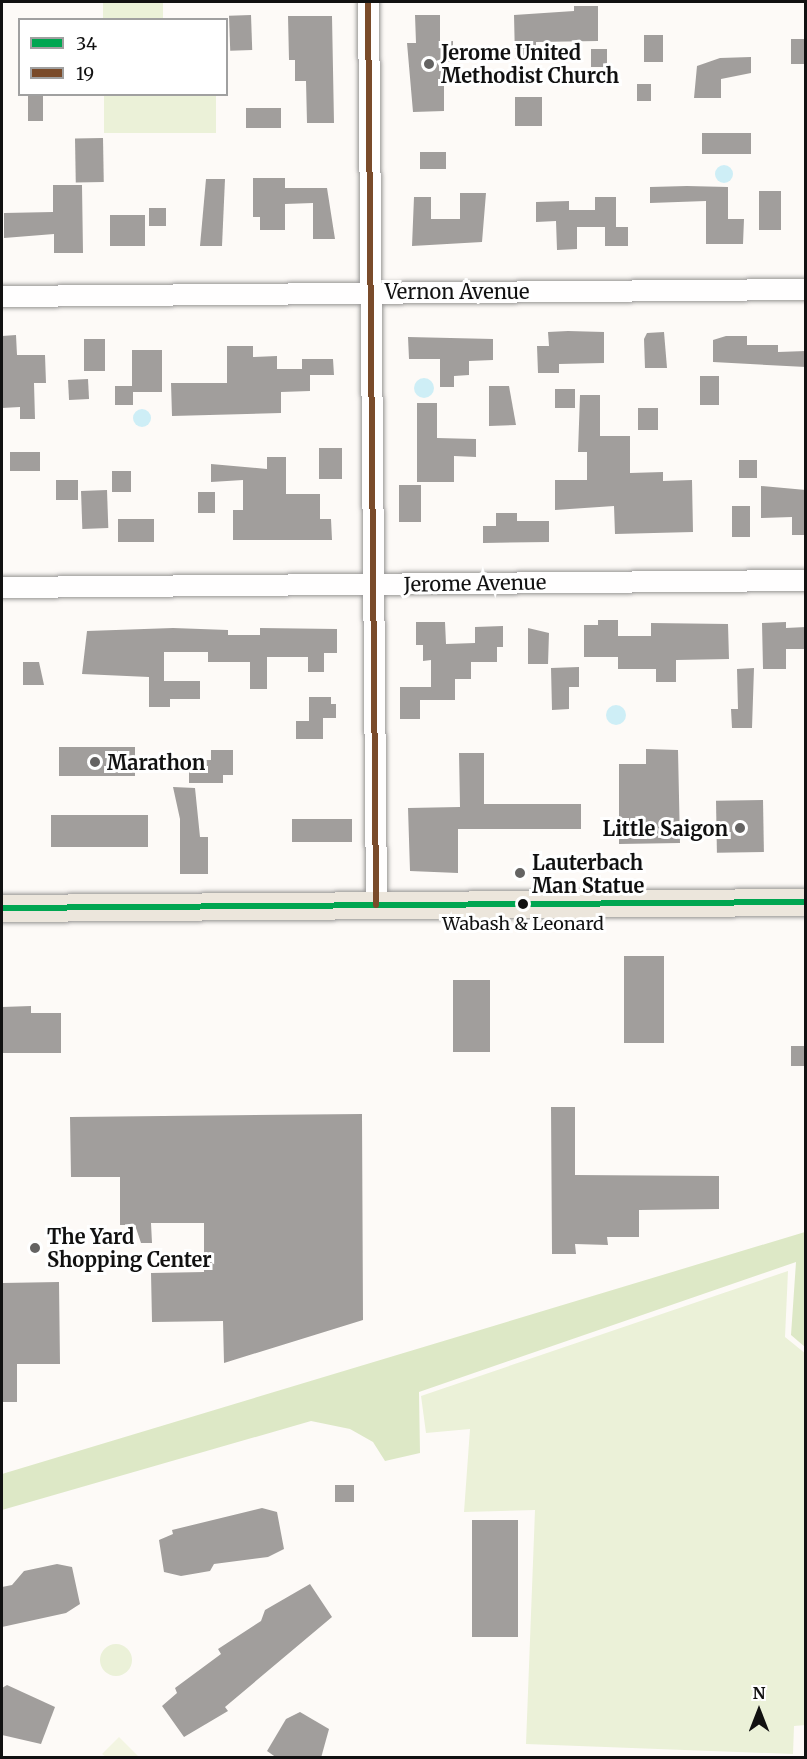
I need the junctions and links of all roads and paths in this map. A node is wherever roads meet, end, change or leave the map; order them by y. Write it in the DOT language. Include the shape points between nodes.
graph roads {
  1 [pos="368,2"];
  2 [pos="806,289"];
  3 [pos="371,291"];
  4 [pos="2,296"];
  5 [pos="806,580"];
  6 [pos="375,584"];
  7 [pos="2,587"];
  8 [pos="806,903"];
  9 [pos="376,905"];
  10 [pos="2,908"];
  1 -- 3 [label="street"];
  2 -- 3 [label="street, Vernon Avenue"];
  3 -- 4 [label="street, Vernon Avenue"];
  3 -- 6 [label="street"];
  5 -- 6 [label="street, Jerome Avenue"];
  6 -- 7 [label="street, Jerome Avenue"];
  6 -- 9 [label="street"];
  8 -- 9 [label="main road"];
  9 -- 10 [label="main road"];
}
